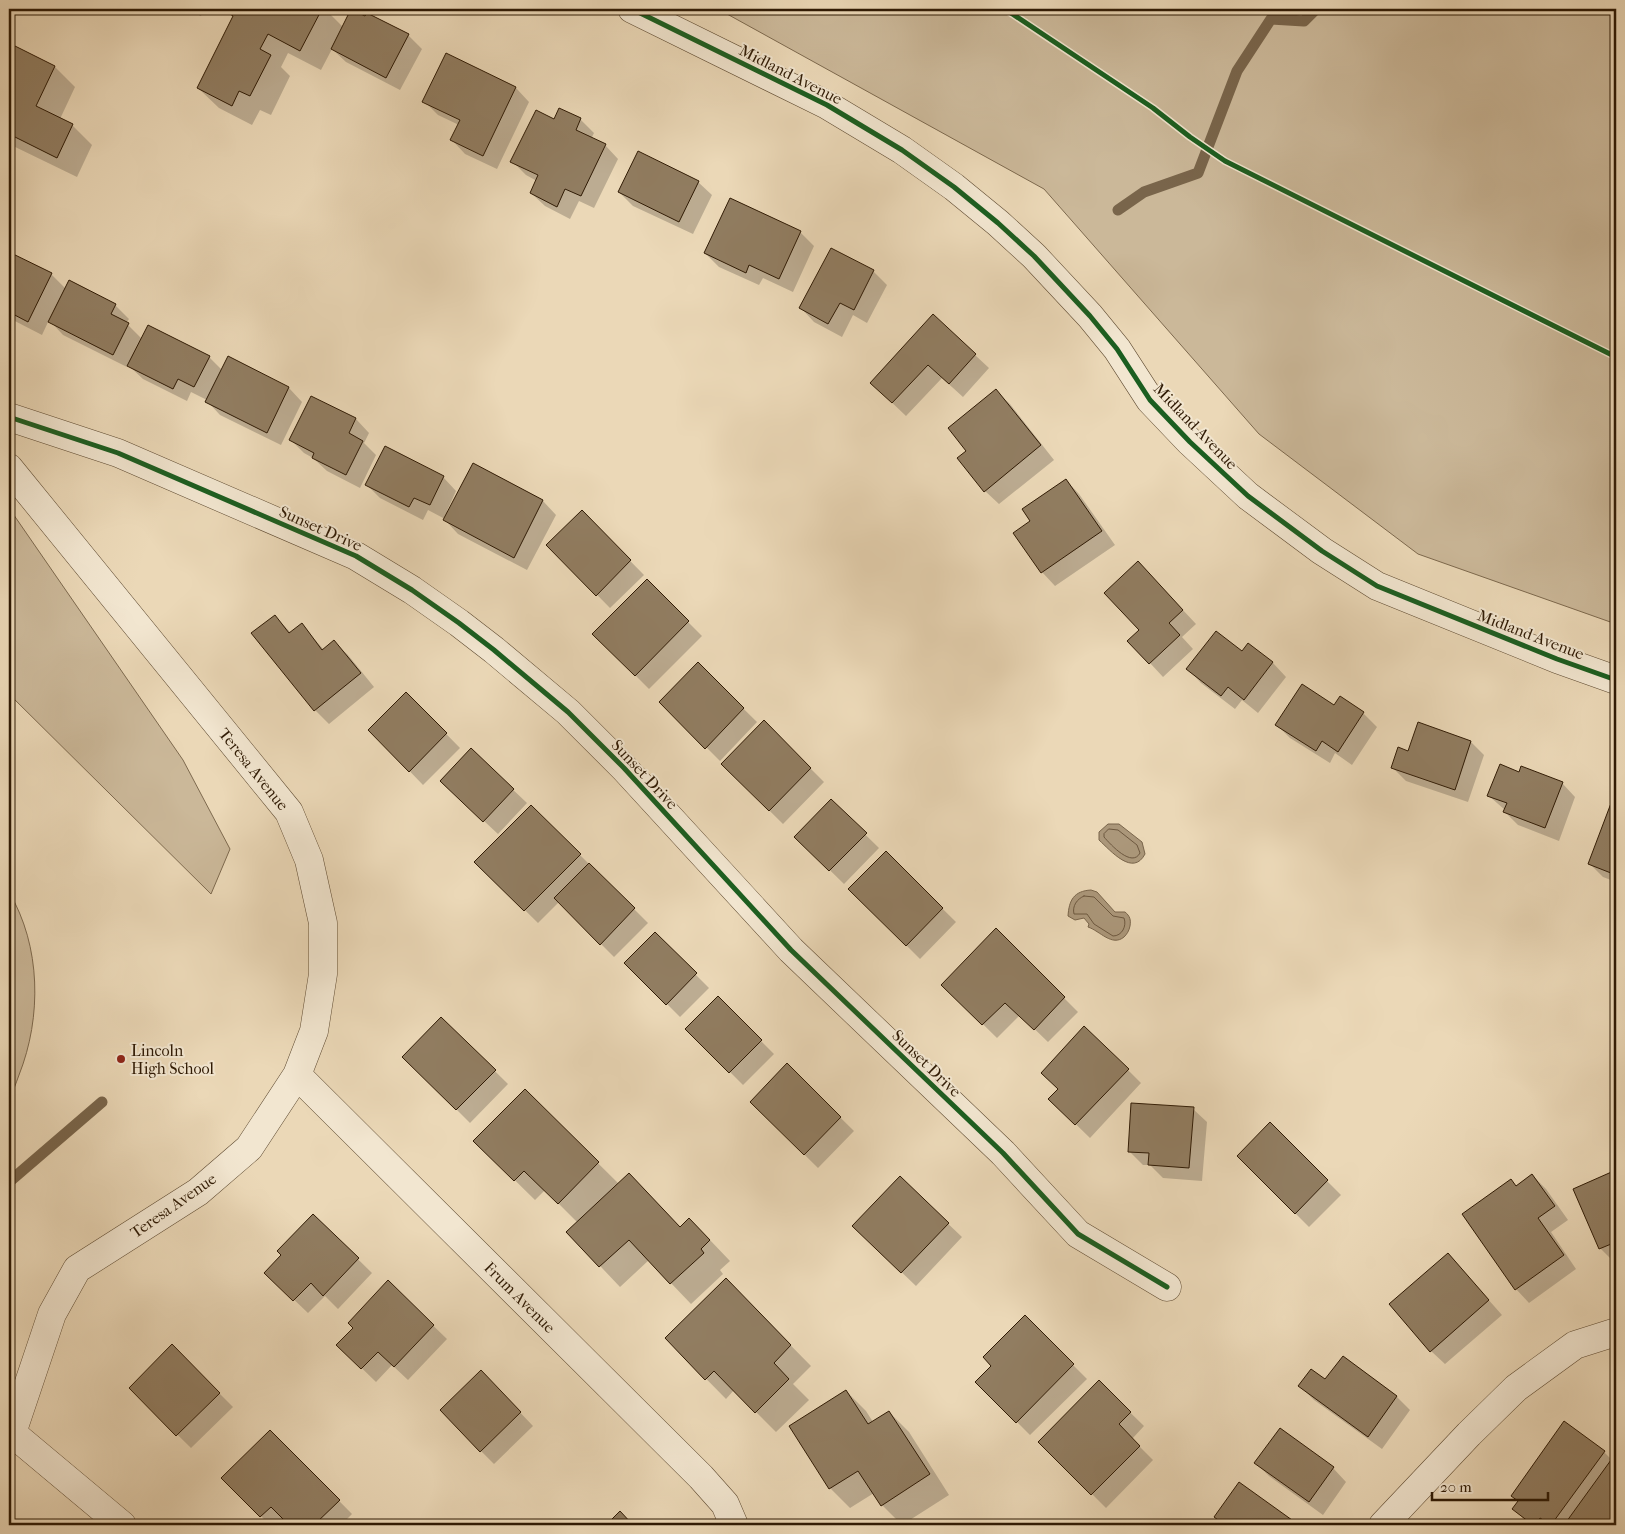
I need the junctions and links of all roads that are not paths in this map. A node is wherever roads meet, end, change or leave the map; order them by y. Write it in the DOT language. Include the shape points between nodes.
graph roads {
  1 [pos="632,9"];
  2 [pos="9,416"];
  3 [pos="9,468"];
  4 [pos="1616,680"];
  5 [pos="297,1075"];
  6 [pos="1167,1287"];
  7 [pos="1616,1332"];
  8 [pos="10,1435"];
  9 [pos="1395,1522"];
  10 [pos="122,1525"];
  11 [pos="734,1525"];
  1 -- 4 [label="street, Midland Avenue" via="827,105 954,186 1034,256 1090,316 1117,349 1150,400 1190,442 1248,496 1322,551 1377,586"];
  2 -- 6 [label="street, Sunset Drive" via="118,453 356,556 459,623 568,712 624,768 791,950 1003,1153 1078,1234"];
  3 -- 5 [label="street, Teresa Avenue" via="289,812 309,860 323,923 324,974 314,1031"];
  5 -- 8 [label="street, Teresa Avenue" via="249,1148 198,1192 77,1269 52,1314"];
  5 -- 11 [label="street, Frum Avenue" via="701,1477 725,1504"];
  7 -- 9 [label="street" via="1575,1345 1516,1388 1469,1434"];
  8 -- 10 [label="street"];
}
